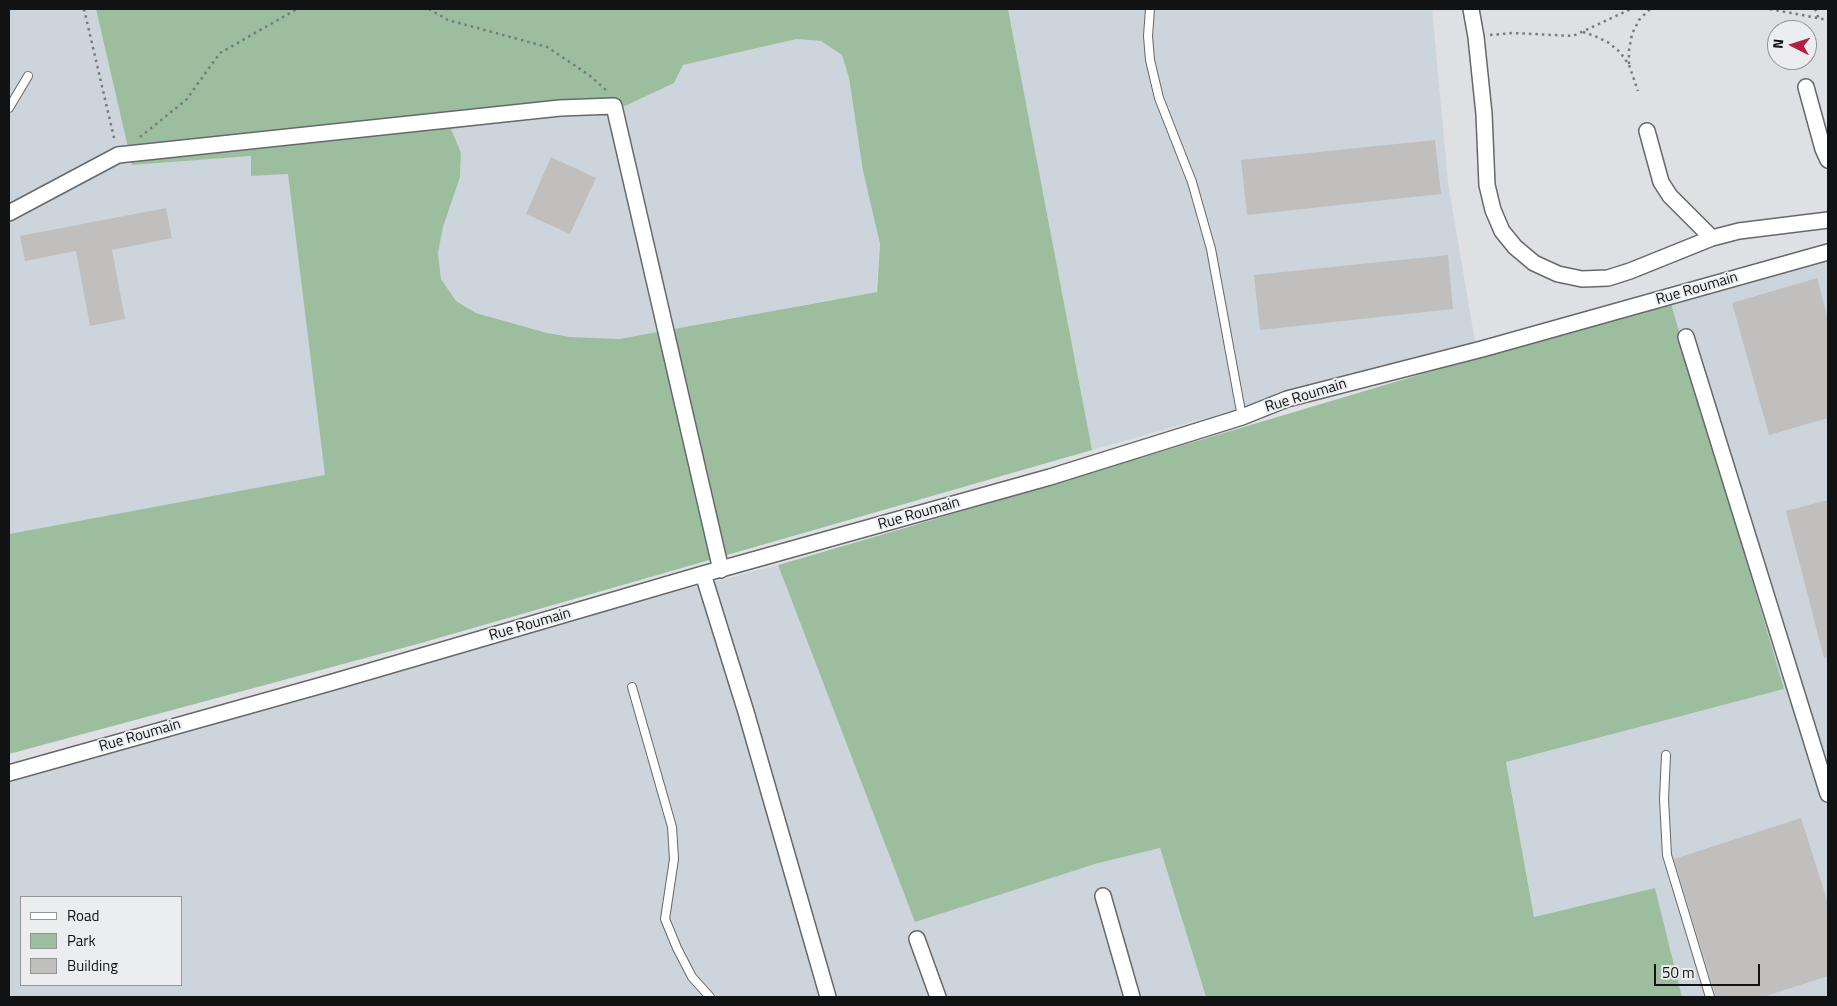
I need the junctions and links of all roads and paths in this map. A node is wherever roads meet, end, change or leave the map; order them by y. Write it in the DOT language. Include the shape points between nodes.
graph roads {
  1 [pos="84,9"];
  2 [pos="297,9"];
  3 [pos="429,9"];
  4 [pos="1150,9"];
  5 [pos="1471,9"];
  6 [pos="1631,9"];
  7 [pos="1650,9"];
  8 [pos="1770,9"];
  9 [pos="1815,9"];
  10 [pos="1819,19"];
  11 [pos="1828,20"];
  12 [pos="1583,32"];
  13 [pos="1476,37"];
  14 [pos="1629,66"];
  15 [pos="28,76"];
  16 [pos="1806,87"];
  17 [pos="1638,91"];
  18 [pos="607,106"];
  19 [pos="9,108"];
  20 [pos="1647,131"];
  21 [pos="125,155"];
  22 [pos="1828,160"];
  23 [pos="9,213"];
  24 [pos="1828,220"];
  25 [pos="1712,238"];
  26 [pos="1828,252"];
  27 [pos="1686,337"];
  28 [pos="1242,418"];
  29 [pos="721,570"];
  30 [pos="703,574"];
  31 [pos="632,687"];
  32 [pos="1666,755"];
  33 [pos="9,772"];
  34 [pos="1828,794"];
  35 [pos="1103,896"];
  36 [pos="917,939"];
  37 [pos="710,997"];
  38 [pos="828,997"];
  39 [pos="938,997"];
  40 [pos="1132,997"];
  41 [pos="1710,997"];
  1 -- 21 [label="path"];
  2 -- 21 [label="path" via="220,53 186,100 134,142"];
  3 -- 18 [label="path" via="448,20 548,47 606,90"];
  4 -- 28 [label="lane" via="1150,60 1159,98 1192,182 1211,249"];
  5 -- 13 [label="street"];
  6 -- 12 [label="path"];
  7 -- 14 [label="path" via="1632,34"];
  8 -- 10 [label="path"];
  9 -- 10 [label="path"];
  10 -- 11 [label="path"];
  12 -- 13 [label="path" via="1573,36 1513,33"];
  12 -- 14 [label="path" via="1609,43"];
  13 -- 25 [label="street" via="1487,185 1492,210 1502,231 1515,247 1534,263 1558,274 1582,279 1608,278"];
  14 -- 17 [label="path"];
  15 -- 19 [label="lane"];
  16 -- 22 [label="street" via="1822,149"];
  18 -- 21 [label="street" via="560,108"];
  18 -- 29 [label="street" via="614,106"];
  20 -- 25 [label="street" via="1662,182 1670,196"];
  21 -- 23 [label="street"];
  24 -- 25 [label="street" via="1739,231"];
  26 -- 28 [label="street, Rue Roumain" via="1482,349 1288,399"];
  27 -- 34 [label="street"];
  28 -- 29 [label="street, Rue Roumain" via="1050,477"];
  29 -- 30 [label="street, Rue Roumain"];
  30 -- 33 [label="street, Rue Roumain"];
  30 -- 38 [label="street"];
  31 -- 37 [label="lane" via="672,827 674,859 665,919 692,977"];
  32 -- 41 [label="lane" via="1667,855"];
  35 -- 40 [label="street"];
  36 -- 39 [label="street"];
}
